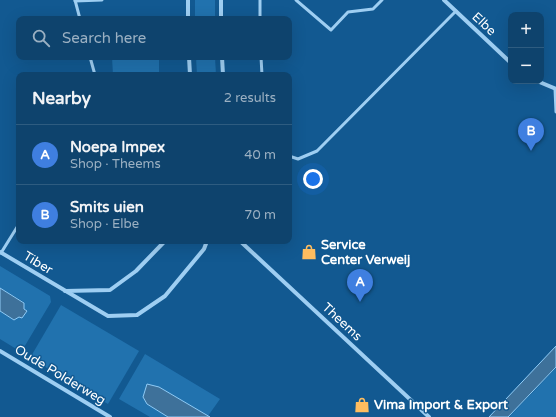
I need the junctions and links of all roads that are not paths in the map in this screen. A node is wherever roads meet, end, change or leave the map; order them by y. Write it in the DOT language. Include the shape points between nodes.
graph roads {
  1 [pos="75,0"];
  2 [pos="102,0"];
  3 [pos="188,0"];
  4 [pos="221,0"];
  5 [pos="260,0"];
  6 [pos="296,0"];
  7 [pos="382,0"];
  8 [pos="444,0"];
  9 [pos="456,11"];
  10 [pos="79,16"];
  11 [pos="188,16"];
  12 [pos="221,16"];
  13 [pos="260,16"];
  14 [pos="91,60"];
  15 [pos="189,60"];
  16 [pos="222,60"];
  17 [pos="261,60"];
  18 [pos="508,60"];
  19 [pos="94,72"];
  20 [pos="190,72"];
  21 [pos="223,72"];
  22 [pos="262,72"];
  23 [pos="544,84"];
  24 [pos="555,89"];
  25 [pos="556,112"];
  26 [pos="292,157"];
  27 [pos="16,229"];
  28 [pos="162,244"];
  29 [pos="206,244"];
  30 [pos="243,244"];
  31 [pos="1,252"];
  32 [pos="65,291"];
  33 [pos="0,351"];
  34 [pos="110,417"];
  35 [pos="430,417"];
  1 -- 2 [label="lane"];
  1 -- 10 [label="lane"];
  3 -- 11 [label="street"];
  4 -- 12 [label="street"];
  5 -- 13 [label="lane"];
  6 -- 7 [label="lane" via="331,30 348,12 373,9"];
  8 -- 9 [label="street, Elbe"];
  9 -- 18 [label="street, Elbe"];
  9 -- 26 [label="lane" via="316,151 298,159"];
  14 -- 19 [label="lane"];
  15 -- 20 [label="street"];
  16 -- 21 [label="street"];
  17 -- 22 [label="lane"];
  23 -- 24 [label="street"];
  24 -- 25 [label="lane"];
  27 -- 31 [label="lane"];
  28 -- 32 [label="street" via="136,271 110,290"];
  29 -- 32 [label="street" via="204,250 165,296 137,316 108,316"];
  30 -- 35 [label="street, Theems"];
  31 -- 32 [label="street, Tiber"];
  33 -- 34 [label="street, Oude Polderweg"];
}
